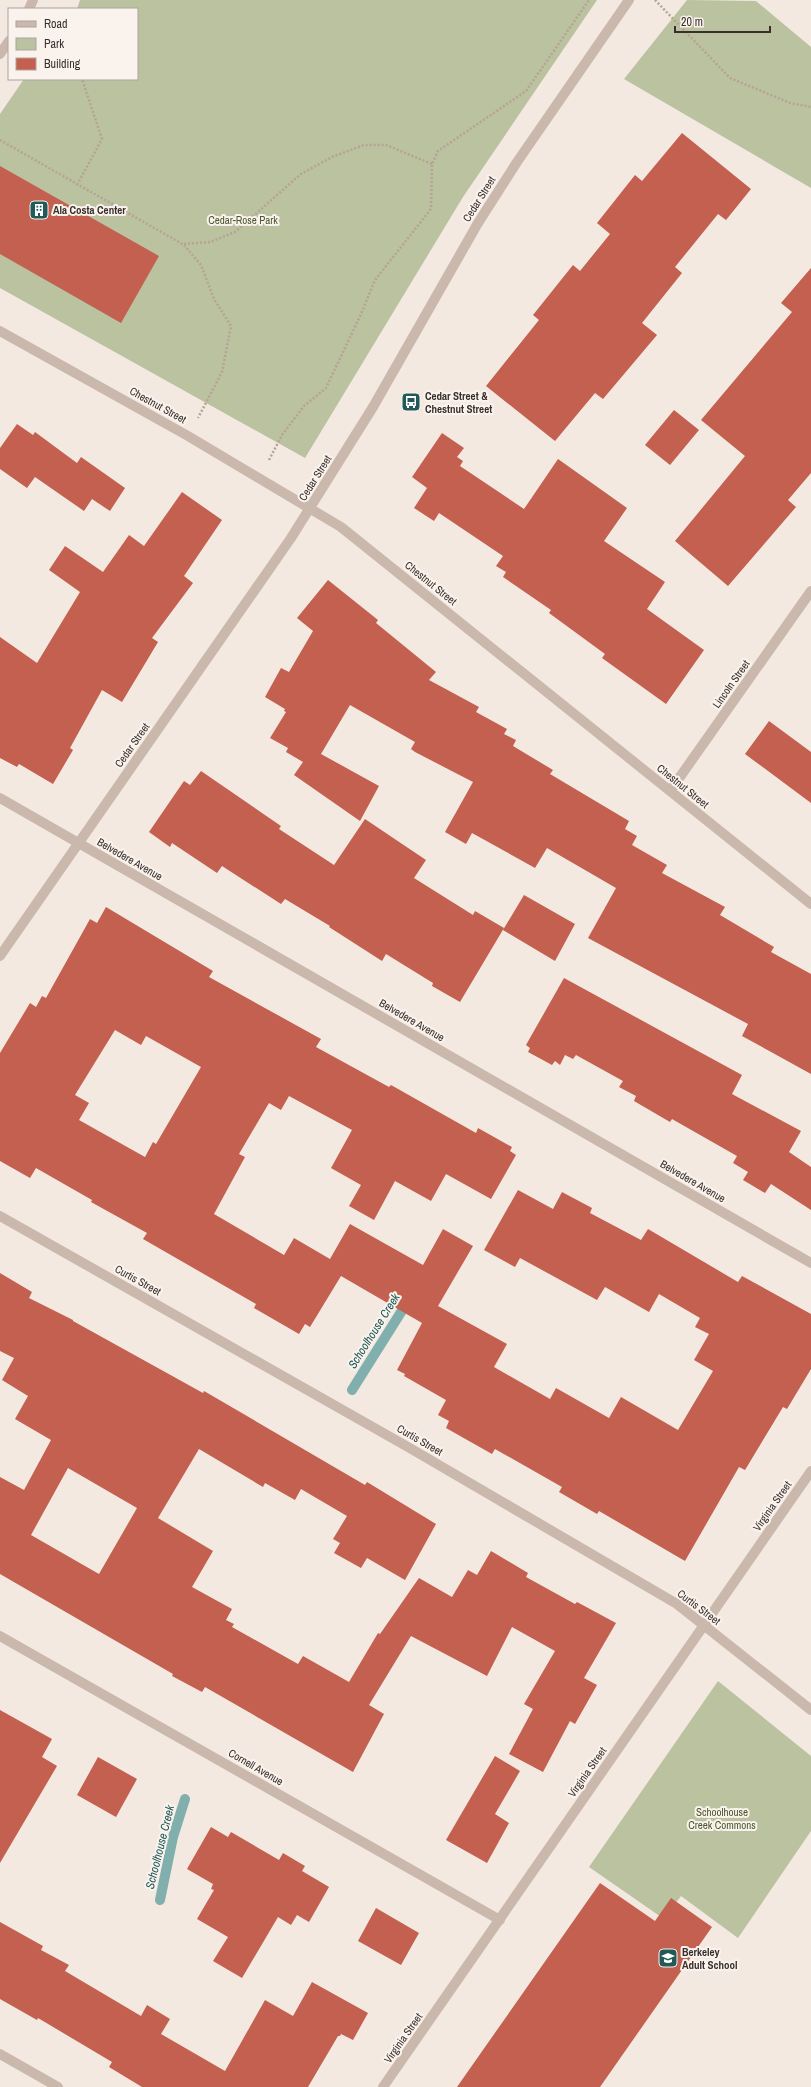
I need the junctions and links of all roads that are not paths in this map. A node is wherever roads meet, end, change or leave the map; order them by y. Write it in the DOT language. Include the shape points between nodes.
graph roads {
  1 [pos="629,0"];
  2 [pos="8,42"];
  3 [pos="0,54"];
  4 [pos="0,331"];
  5 [pos="310,508"];
  6 [pos="811,591"];
  7 [pos="670,791"];
  8 [pos="0,798"];
  9 [pos="79,843"];
  10 [pos="811,904"];
  11 [pos="0,956"];
  12 [pos="0,1216"];
  13 [pos="811,1263"];
  14 [pos="811,1471"];
  15 [pos="704,1625"];
  16 [pos="0,1636"];
  17 [pos="811,1710"];
  18 [pos="500,1920"];
  19 [pos="0,2054"];
  20 [pos="58,2087"];
  21 [pos="383,2087"];
  1 -- 5 [label="street, Cedar Street" via="478,223 372,407"];
  2 -- 3 [label="street"];
  4 -- 5 [label="street, Chestnut Street" via="188,436"];
  5 -- 7 [label="street, Chestnut Street" via="350,534"];
  5 -- 9 [label="street, Cedar Street"];
  6 -- 7 [label="street, Lincoln Street"];
  7 -- 10 [label="street, Chestnut Street"];
  8 -- 9 [label="street, Belvedere Avenue"];
  9 -- 11 [label="street, Cedar Street"];
  9 -- 13 [label="street, Belvedere Avenue"];
  12 -- 15 [label="street, Curtis Street" via="436,1463 677,1604"];
  14 -- 15 [label="street, Virginia Street"];
  15 -- 17 [label="street, Curtis Street"];
  15 -- 18 [label="street, Virginia Street"];
  16 -- 18 [label="street, Cornell Avenue"];
  18 -- 21 [label="street, Virginia Street"];
  19 -- 20 [label="street"];
}
